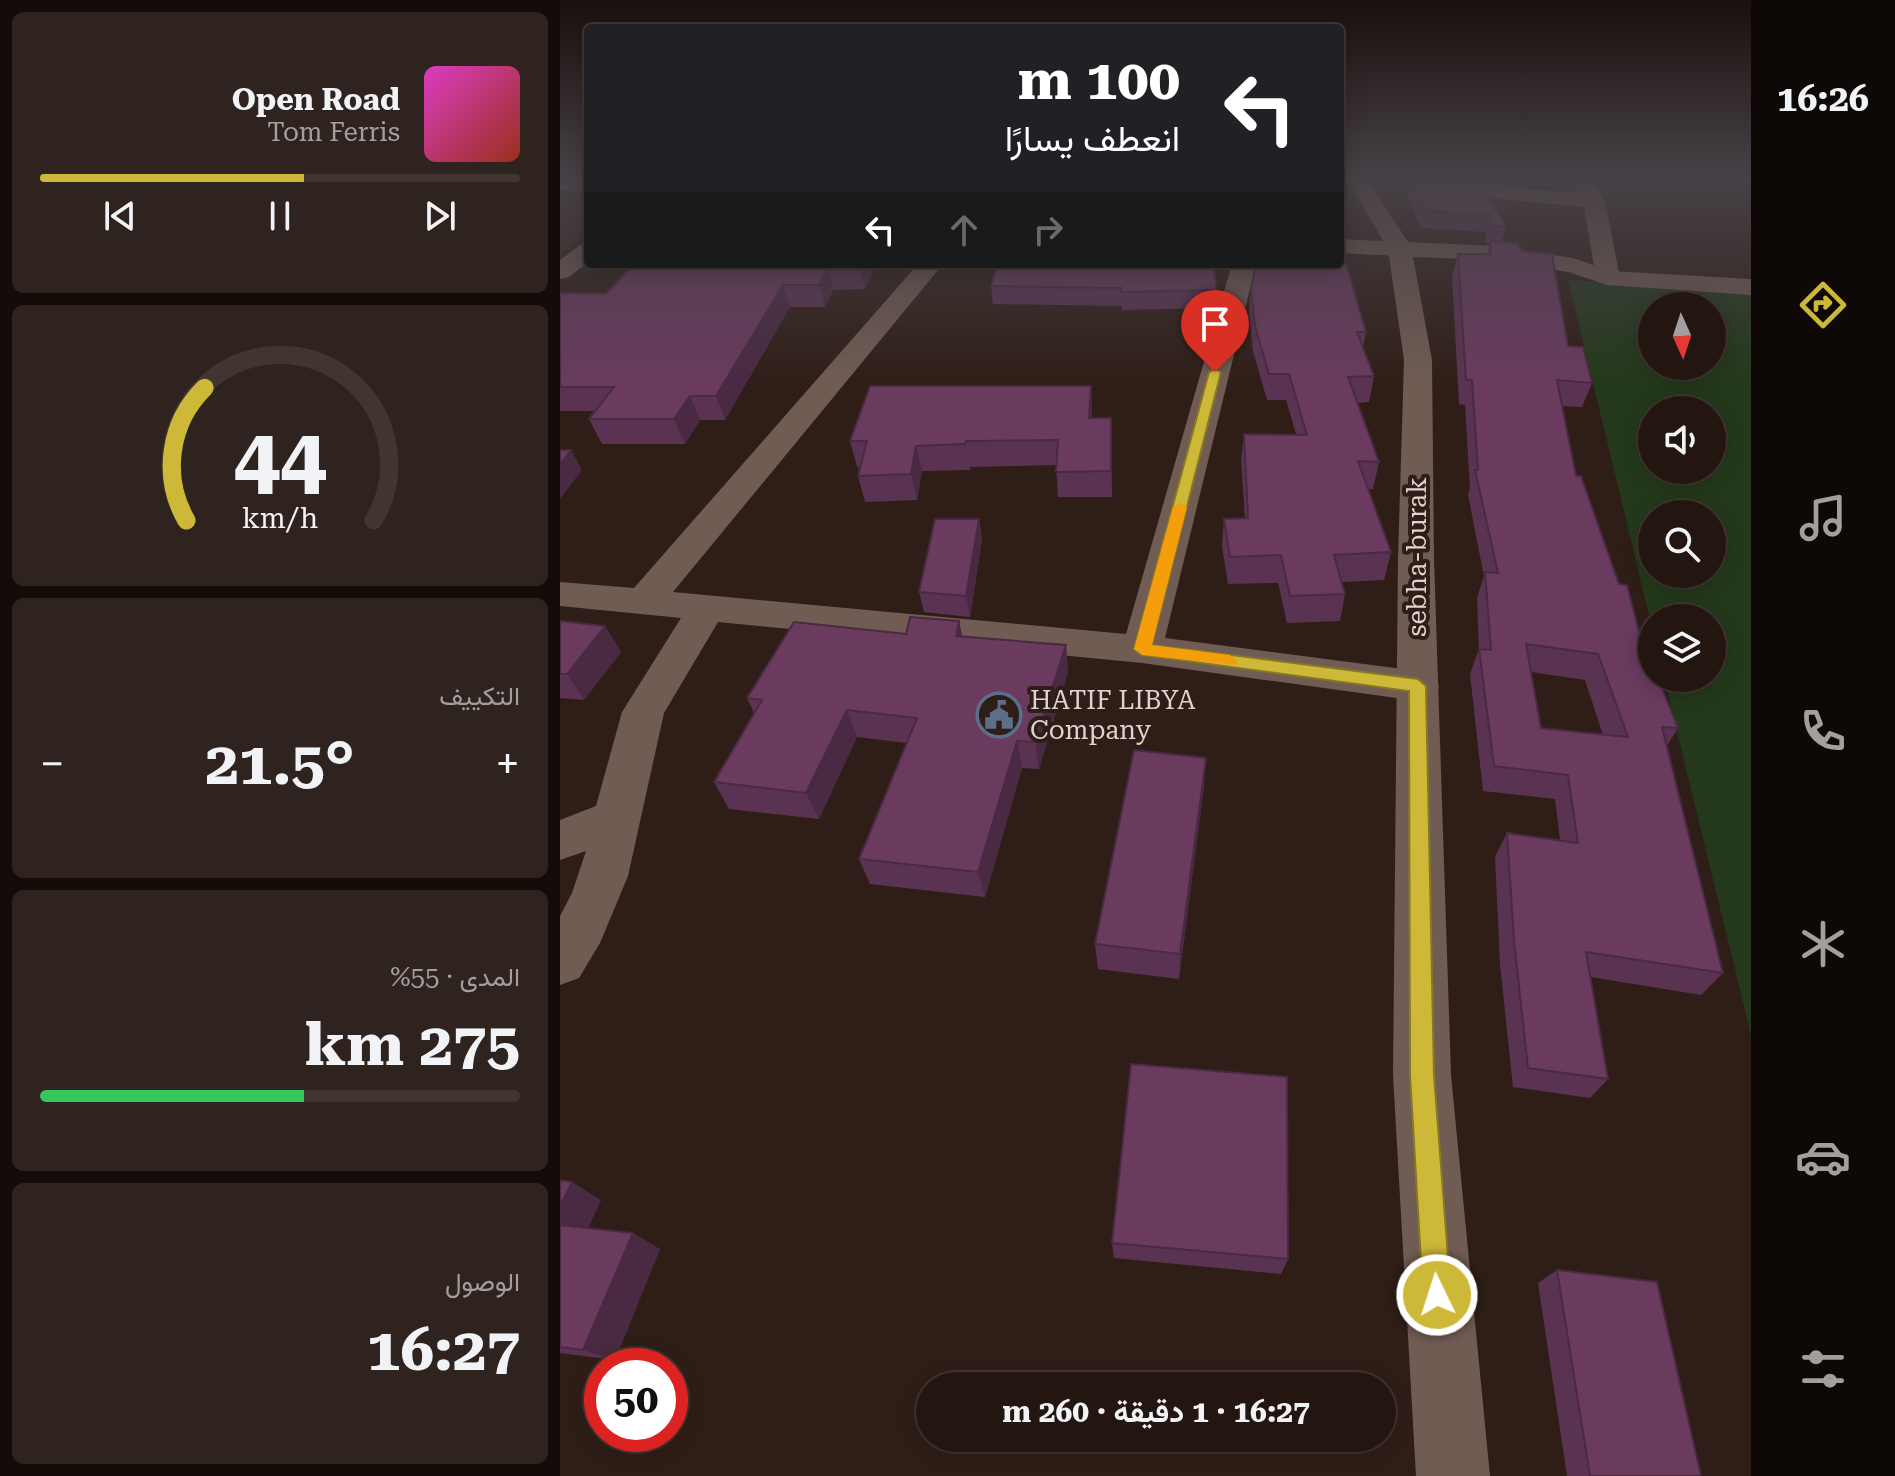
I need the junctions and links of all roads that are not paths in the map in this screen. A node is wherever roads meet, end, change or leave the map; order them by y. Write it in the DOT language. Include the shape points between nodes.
graph roads {
  1 [pos="1378,248"];
  2 [pos="1603,248"];
  3 [pos="1400,249"];
  4 [pos="584,253"];
  5 [pos="928,268"];
  6 [pos="1243,268"];
  7 [pos="560,272"];
  8 [pos="1608,278"];
  9 [pos="1751,287"];
  10 [pos="560,594"];
  11 [pos="644,602"];
  12 [pos="707,608"];
  13 [pos="1142,649"];
  14 [pos="1418,686"];
  15 [pos="617,818"];
  16 [pos="560,840"];
  17 [pos="560,961"];
  18 [pos="1453,1476"];
  1 -- 3 [label="street"];
  2 -- 8 [label="street"];
  3 -- 8 [label="street" via="1522,257 1573,265"];
  3 -- 14 [label="street, sebha-burak" via="1418,360"];
  4 -- 7 [label="street"];
  5 -- 11 [label="street"];
  6 -- 13 [label="street"];
  8 -- 9 [label="street"];
  10 -- 11 [label="street"];
  11 -- 12 [label="street"];
  12 -- 13 [label="street"];
  12 -- 15 [label="street" via="643,712"];
  13 -- 14 [label="street"];
  14 -- 18 [label="street, sebha-burak" via="1422,1075"];
  15 -- 16 [label="street"];
  15 -- 17 [label="street" via="608,869 582,930"];
}
